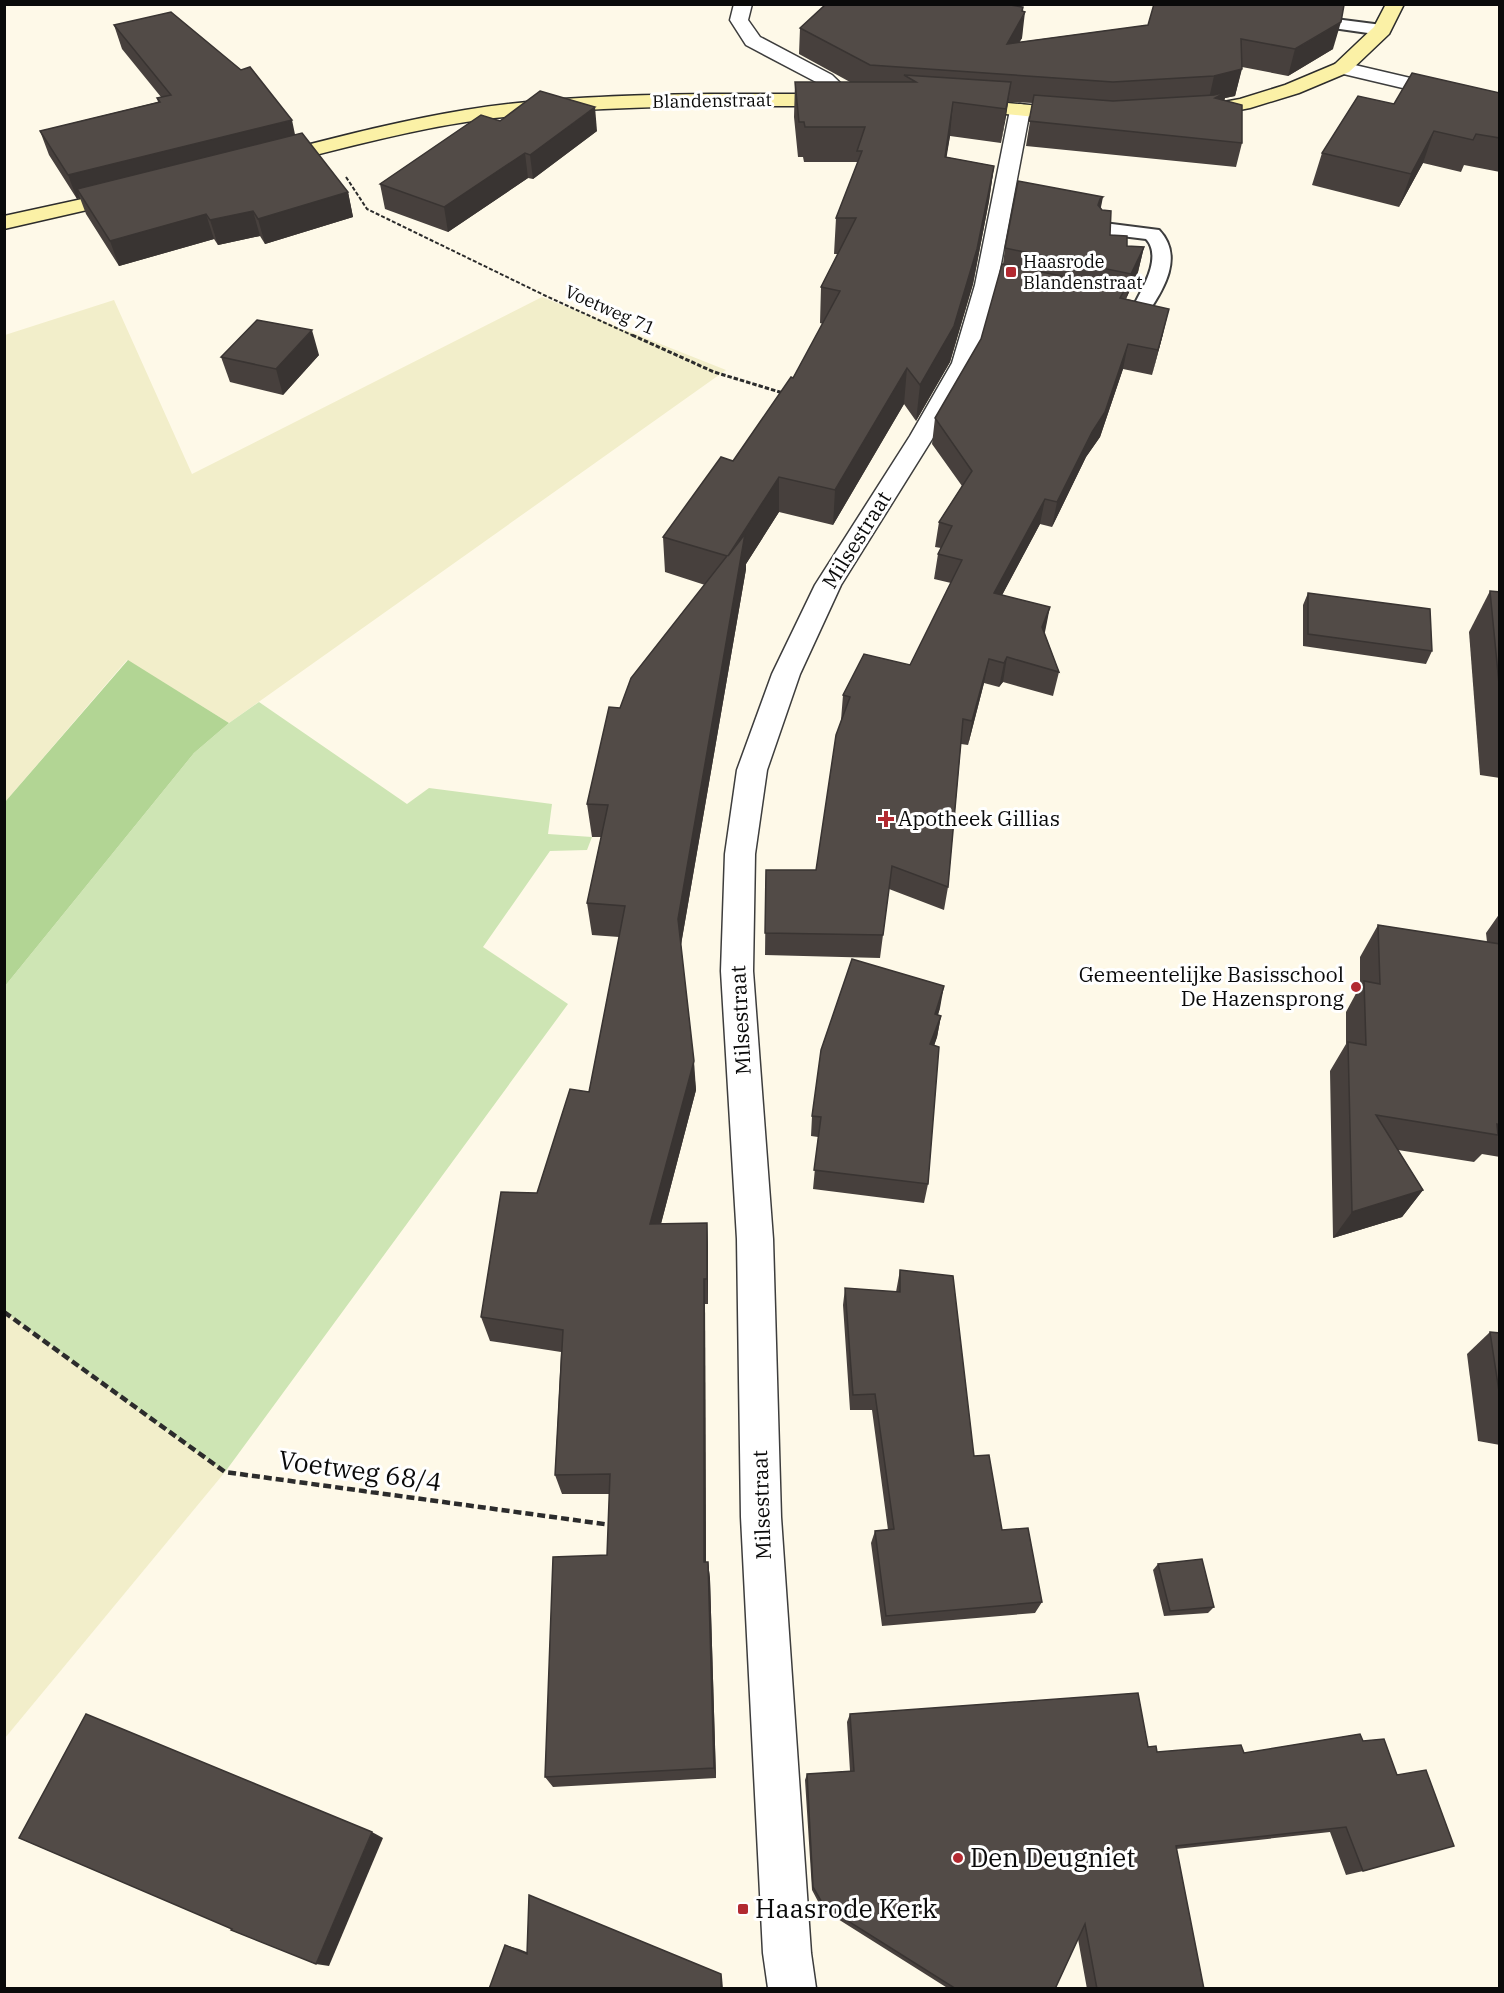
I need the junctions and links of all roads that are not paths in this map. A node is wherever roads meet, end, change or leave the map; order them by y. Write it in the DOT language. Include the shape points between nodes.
graph roads {
  1 [pos="743,4"];
  2 [pos="1395,4"];
  3 [pos="1289,18"];
  4 [pos="1382,30"];
  5 [pos="1342,68"];
  6 [pos="949,104"];
  7 [pos="1500,105"];
  8 [pos="1020,110"];
  9 [pos="1174,115"];
  10 [pos="1089,116"];
  11 [pos="249,165"];
  12 [pos="148,190"];
  13 [pos="4,223"];
  14 [pos="1104,229"];
  15 [pos="1096,301"];
  16 [pos="790,1971"];
  1 -- 11 [label="street, Blandenstraat" via="739,20 753,41 825,79 855,100 532,107 383,131"];
  2 -- 4 [label="street"];
  3 -- 4 [label="lane"];
  4 -- 5 [label="street"];
  5 -- 7 [label="street"];
  5 -- 9 [label="street" via="1253,101"];
  6 -- 8 [label="street"];
  8 -- 10 [label="street"];
  8 -- 16 [label="street, Milsestraat" via="998,280 964,363 828,585 786,674 752,770 740,854 736,971 755,1239 761,1516"];
  12 -- 13 [label="street"];
  14 -- 15 [label="lane" via="1152,234 1161,246 1160,264 1152,293 1140,310"];
}
